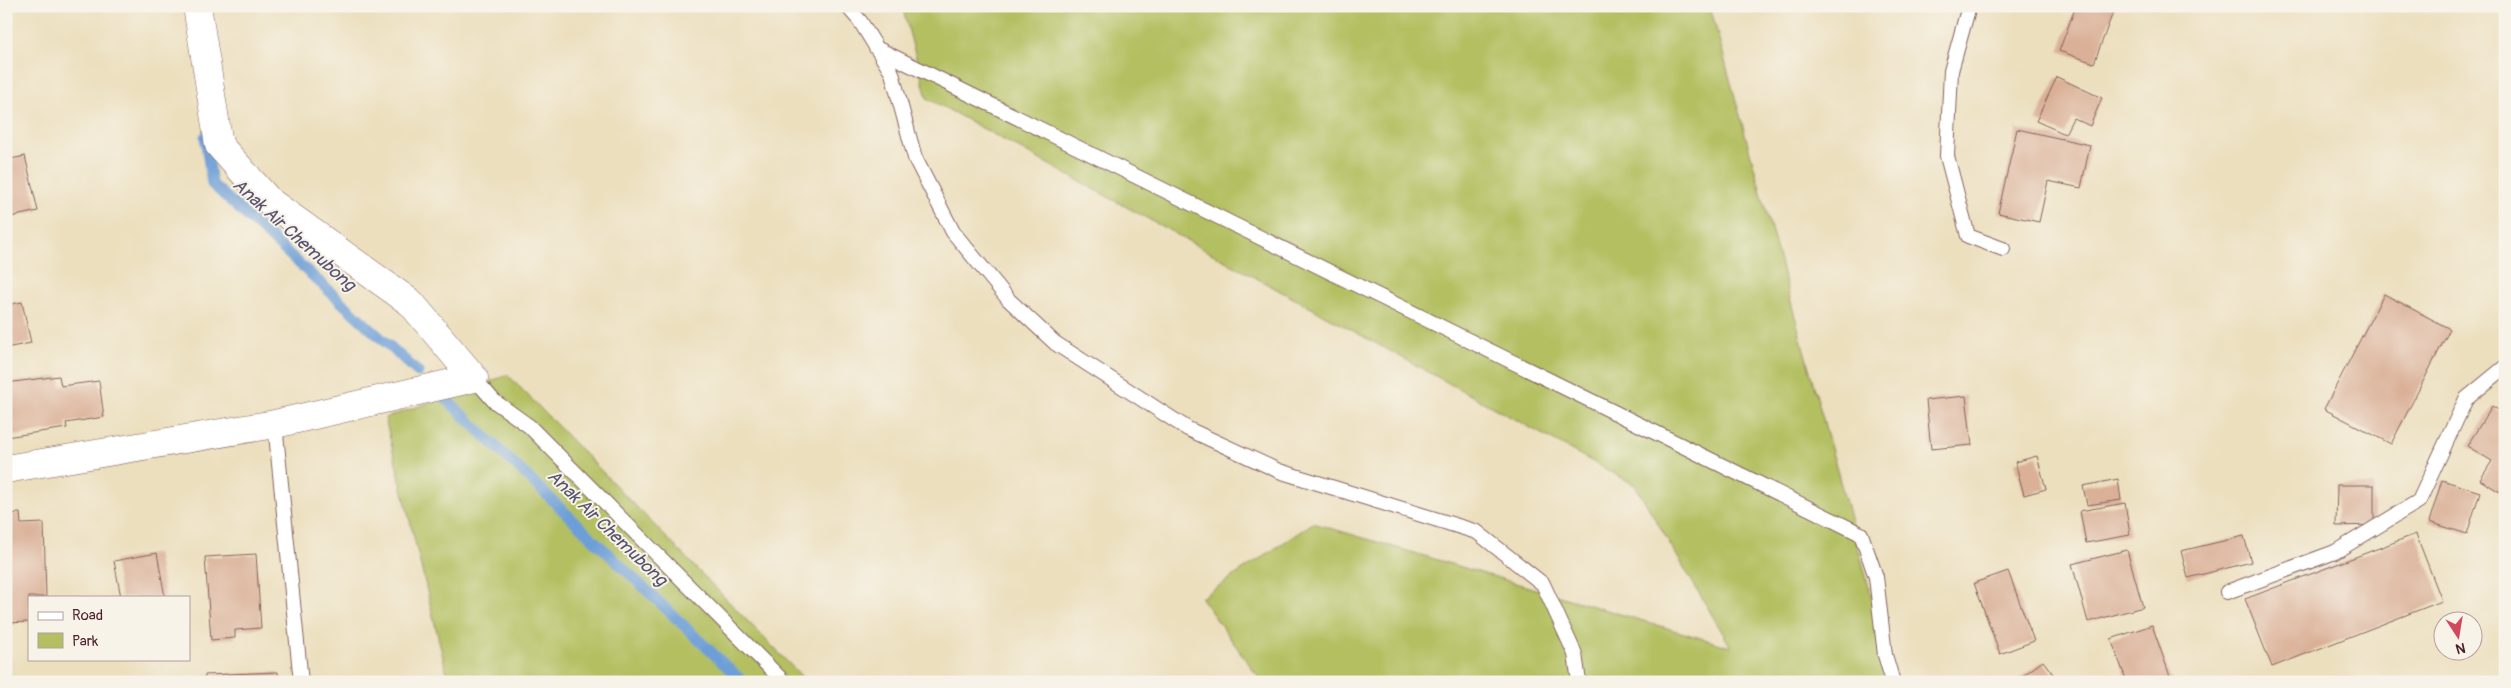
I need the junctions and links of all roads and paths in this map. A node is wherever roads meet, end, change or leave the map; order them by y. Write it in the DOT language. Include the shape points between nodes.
graph roads {
  1 [pos="197,6"];
  2 [pos="847,6"];
  3 [pos="1969,6"];
  4 [pos="876,48"];
  5 [pos="2003,249"];
  6 [pos="2505,366"];
  7 [pos="474,378"];
  8 [pos="275,424"];
  9 [pos="6,468"];
  10 [pos="2227,592"];
  11 [pos="2505,678"];
  12 [pos="301,682"];
  13 [pos="784,682"];
  14 [pos="1579,682"];
  15 [pos="1894,682"];
  16 [pos="2500,682"];
  1 -- 7 [label="street" via="219,145 269,202 411,303"];
  2 -- 4 [label="lane"];
  3 -- 5 [label="lane" via="1951,71 1947,156 1968,236"];
  4 -- 14 [label="lane" via="892,73 915,158 953,232 1008,300 1055,343 1188,429 1278,471 1477,532 1543,584 1575,654"];
  4 -- 15 [label="lane" via="1860,534 1876,577 1885,655"];
  6 -- 10 [label="lane" via="2466,400 2419,501 2335,552"];
  7 -- 8 [label="street"];
  7 -- 13 [label="lane" via="494,401 529,426"];
  8 -- 9 [label="street"];
  8 -- 12 [label="lane"];
  11 -- 16 [label="path"];
}
